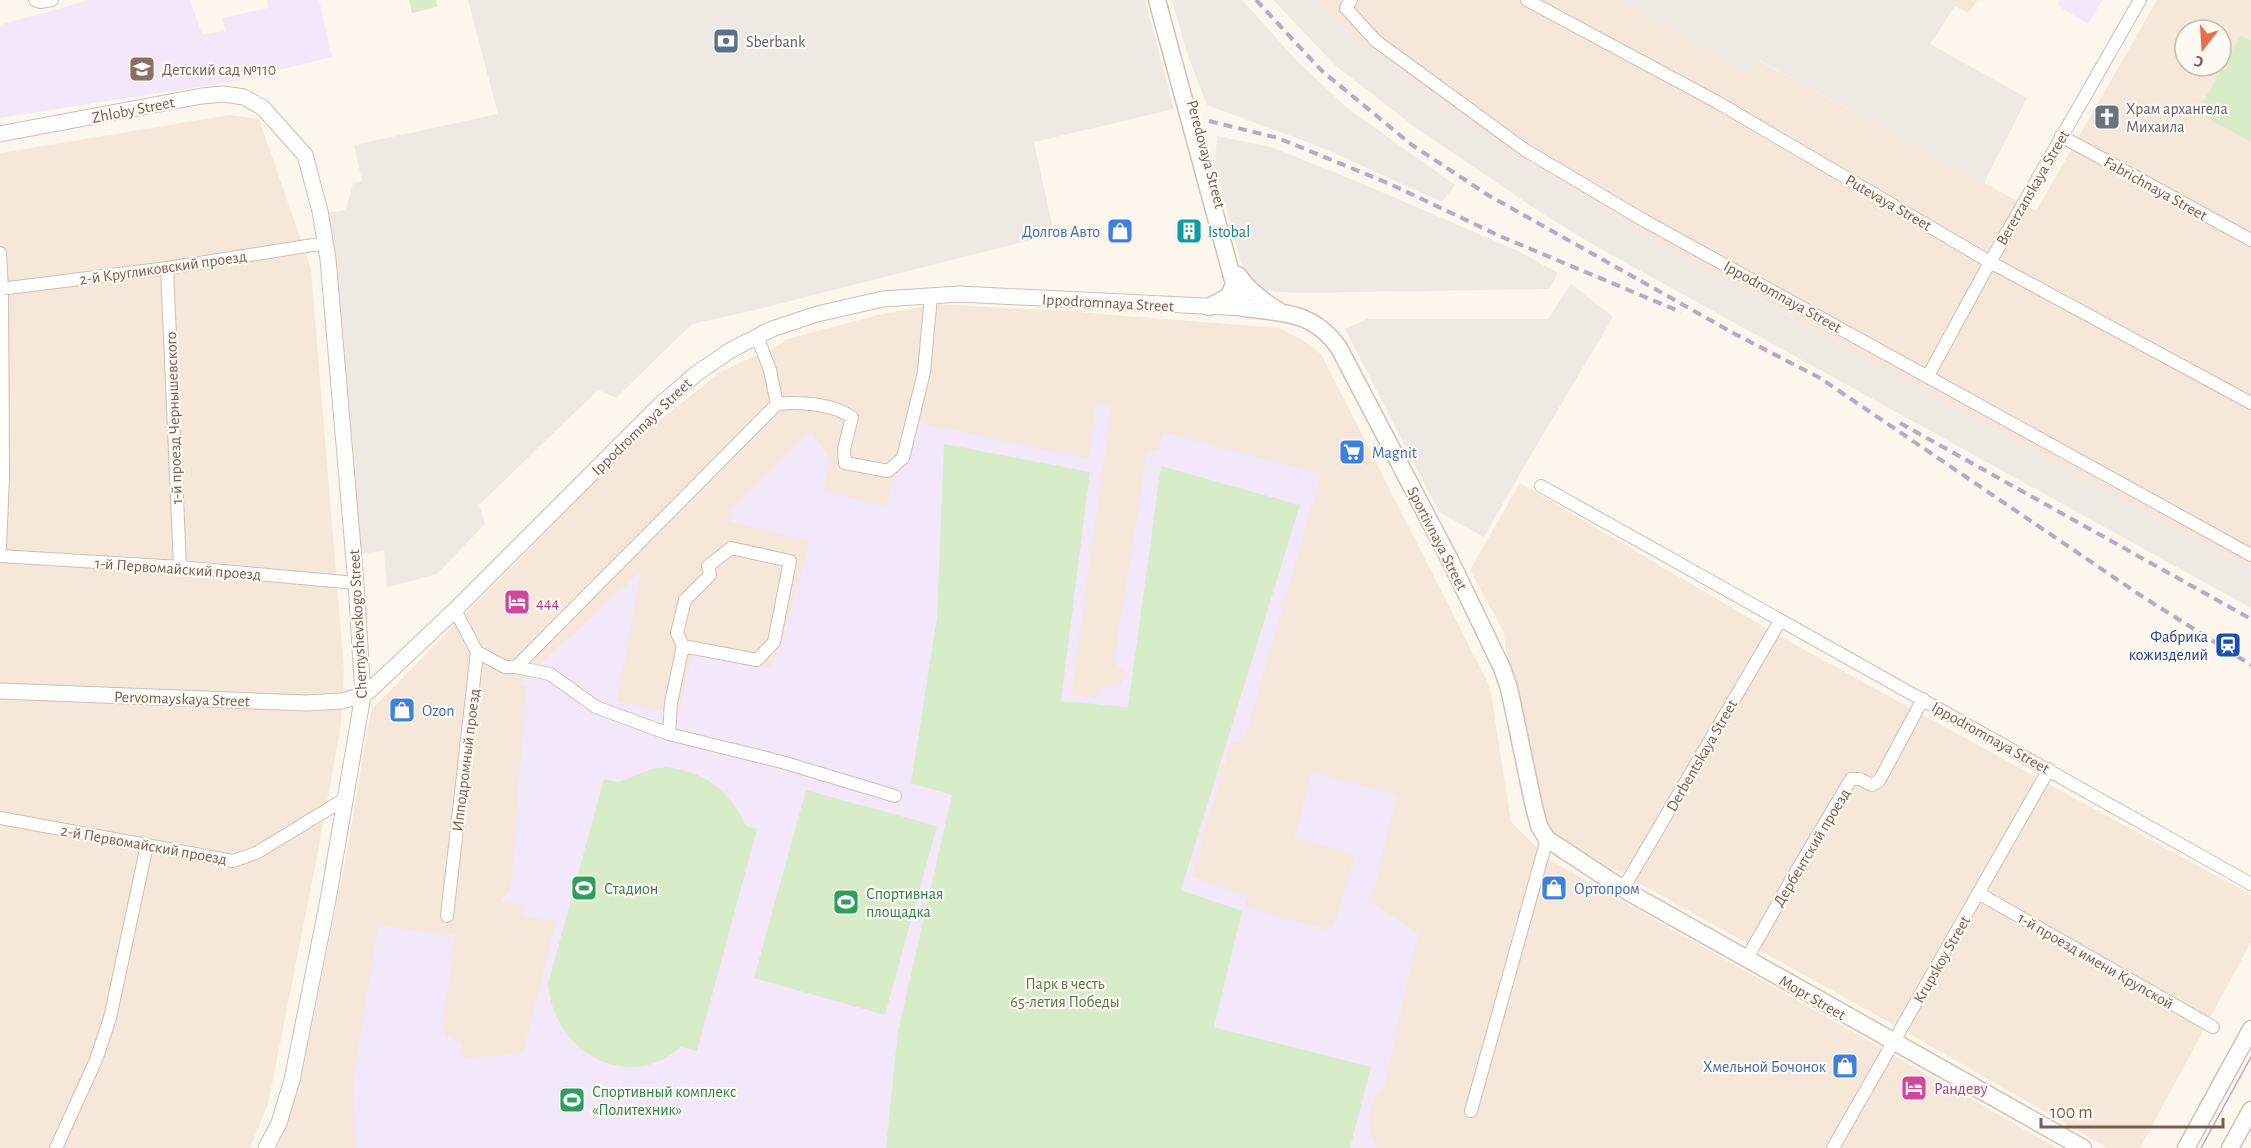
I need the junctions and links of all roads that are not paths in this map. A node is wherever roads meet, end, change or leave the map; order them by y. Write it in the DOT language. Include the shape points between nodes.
graph roads {
  1 [pos="35,0"];
  2 [pos="52,0"];
  3 [pos="1157,0"];
  4 [pos="1165,0"];
  5 [pos="1351,0"];
  6 [pos="1527,0"];
  7 [pos="2140,0"];
  8 [pos="263,108"];
  9 [pos="0,134"];
  10 [pos="2061,136"];
  11 [pos="2251,240"];
  12 [pos="326,243"];
  13 [pos="0,253"];
  14 [pos="1990,262"];
  15 [pos="167,268"];
  16 [pos="1236,280"];
  17 [pos="1,289"];
  18 [pos="931,296"];
  19 [pos="1215,304"];
  20 [pos="1244,308"];
  21 [pos="1282,313"];
  22 [pos="757,336"];
  23 [pos="1928,376"];
  24 [pos="777,404"];
  25 [pos="2251,404"];
  26 [pos="1541,486"];
  27 [pos="0,548"];
  28 [pos="2251,555"];
  29 [pos="0,556"];
  30 [pos="180,567"];
  31 [pos="356,583"];
  32 [pos="455,610"];
  33 [pos="1780,621"];
  34 [pos="682,646"];
  35 [pos="477,652"];
  36 [pos="516,667"];
  37 [pos="0,691"];
  38 [pos="363,695"];
  39 [pos="1923,699"];
  40 [pos="669,734"];
  41 [pos="2049,769"];
  42 [pos="895,796"];
  43 [pos="345,799"];
  44 [pos="0,818"];
  45 [pos="1546,839"];
  46 [pos="147,845"];
  47 [pos="2251,884"];
  48 [pos="1623,889"];
  49 [pos="1978,893"];
  50 [pos="447,916"];
  51 [pos="1746,960"];
  52 [pos="2213,1027"];
  53 [pos="2251,1029"];
  54 [pos="1893,1042"];
  55 [pos="2251,1110"];
  56 [pos="1471,1111"];
  57 [pos="56,1148"];
  58 [pos="266,1148"];
  59 [pos="1833,1148"];
  60 [pos="2083,1148"];
  61 [pos="2186,1148"];
  62 [pos="2230,1148"];
  1 -- 2 [label="street"];
  3 -- 16 [label="main road"];
  4 -- 16 [label="main road, Peredovaya Street"];
  5 -- 23 [label="street, Ippodromnaya Street" via="1346,8 1376,41 1525,150 1645,221"];
  6 -- 14 [label="street, Putevaya Street" via="1717,102"];
  7 -- 10 [label="street, Bererzanskaya Street"];
  8 -- 9 [label="street, Zhloby Street" via="244,96 202,96"];
  8 -- 12 [label="street, Chernyshevskogo Street" via="305,155"];
  10 -- 11 [label="street, Fabrichnaya Street"];
  10 -- 14 [label="street, Bererzanskaya Street"];
  12 -- 15 [label="street, 2-й Кругликовский проезд"];
  12 -- 31 [label="street, Chernyshevskogo Street"];
  13 -- 17 [label="street"];
  14 -- 23 [label="street, Bererzanskaya Street"];
  14 -- 25 [label="street, Putevaya Street"];
  15 -- 17 [label="street, 2-й Кругликовский проезд"];
  15 -- 30 [label="street, 1-й проезд Чернышевского"];
  16 -- 19 [label="main road" via="1231,294"];
  16 -- 20 [label="main road, Peredovaya Street"];
  16 -- 21 [label="main road"];
  17 -- 27 [label="street"];
  18 -- 19 [label="street, Ippodromnaya Street"];
  18 -- 22 [label="street, Ippodromnaya Street" via="883,298 817,314"];
  18 -- 24 [label="street" via="924,372 903,458 888,471 844,463 852,417 842,411 794,402"];
  19 -- 20 [label="street, Ippodromnaya Street"];
  20 -- 21 [label="main road, Sportivnaya Street"];
  21 -- 45 [label="main road, Sportivnaya Street" via="1316,323 1339,348 1483,624 1509,688 1534,807"];
  22 -- 24 [label="street"];
  22 -- 32 [label="street, Ippodromnaya Street" via="697,373 659,406"];
  23 -- 28 [label="street, Ippodromnaya Street"];
  24 -- 36 [label="street"];
  26 -- 33 [label="street, Ippodromnaya Street"];
  29 -- 30 [label="street, 1-й Первомайский проезд"];
  30 -- 31 [label="street, 1-й Первомайский проезд"];
  31 -- 38 [label="street, Chernyshevskogo Street"];
  32 -- 35 [label="street"];
  32 -- 38 [label="street, Ippodromnaya Street"];
  33 -- 39 [label="street, Ippodromnaya Street"];
  33 -- 48 [label="street, Derbentskaya Street"];
  34 -- 34 [label="street" via="677,633 684,600 710,575 708,566 731,548 790,561 774,642 757,660"];
  34 -- 40 [label="street"];
  35 -- 36 [label="street" via="505,667"];
  35 -- 50 [label="street, Ипподромный проезд"];
  36 -- 40 [label="street" via="550,674 596,707"];
  37 -- 38 [label="street, Pervomayskaya Street" via="305,703 342,701"];
  38 -- 43 [label="street, Chernyshevskogo Street"];
  39 -- 41 [label="street, Ippodromnaya Street"];
  39 -- 51 [label="street, Дербентский проезд" via="1879,781 1872,784 1851,779"];
  40 -- 42 [label="street"];
  41 -- 47 [label="street, Ippodromnaya Street"];
  41 -- 49 [label="street, Krupskoy Street"];
  43 -- 46 [label="street, 2-й Первомайский проезд" via="256,853 233,861"];
  43 -- 58 [label="street, Chernyshevskogo Street" via="292,1080 279,1123"];
  44 -- 46 [label="street, 2-й Первомайский проезд"];
  45 -- 48 [label="main road, Mopr Street"];
  45 -- 56 [label="street"];
  46 -- 57 [label="street" via="110,1018 96,1060"];
  48 -- 51 [label="main road, Mopr Street"];
  49 -- 52 [label="street, 1-й проезд имени Крупской"];
  49 -- 54 [label="street, Krupskoy Street"];
  51 -- 54 [label="main road, Mopr Street"];
  53 -- 61 [label="main road"];
  54 -- 59 [label="street, Krupskoy Street"];
  54 -- 60 [label="main road, Mopr Street"];
  55 -- 62 [label="main road"];
}
